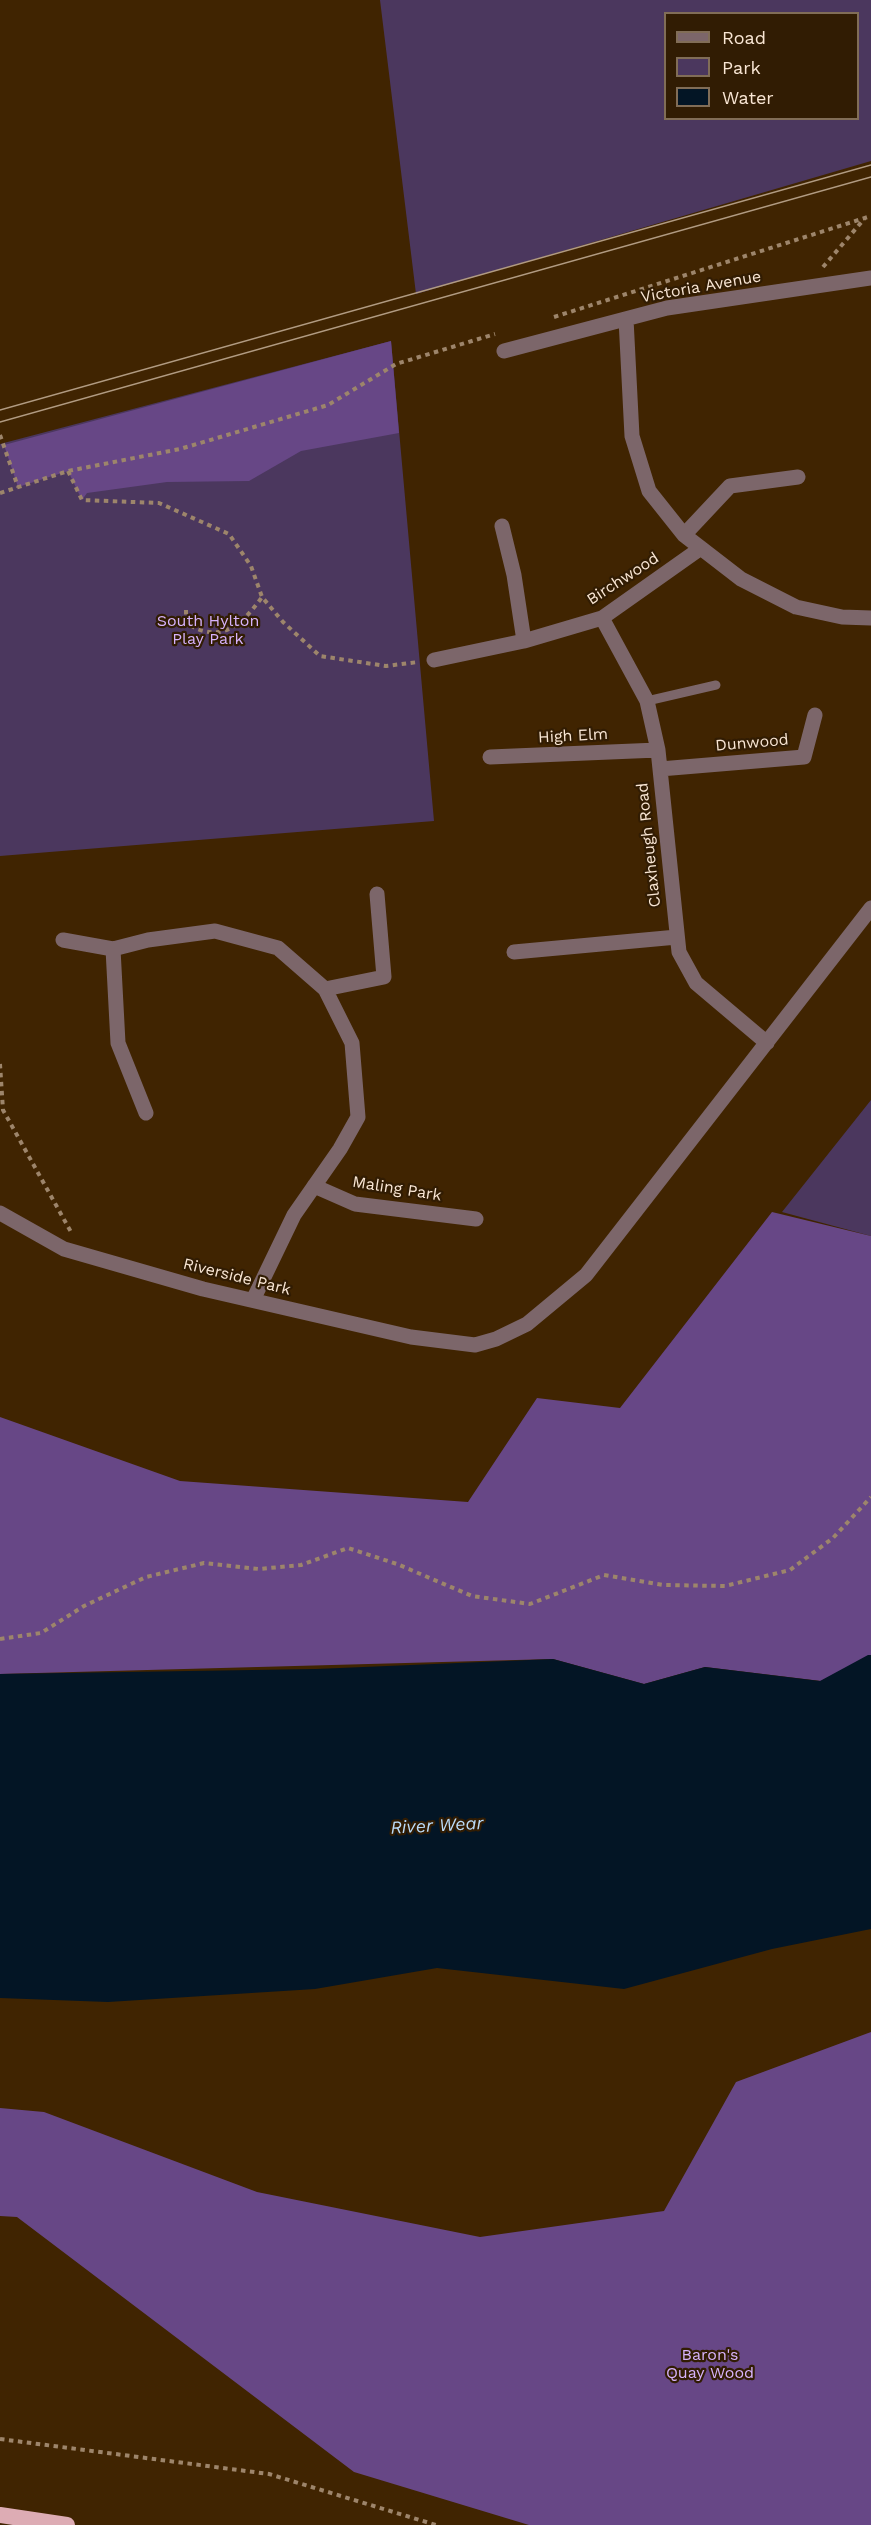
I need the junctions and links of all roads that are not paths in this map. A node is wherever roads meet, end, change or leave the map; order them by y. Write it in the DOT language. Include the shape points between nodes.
graph roads {
  1 [pos="871,278"];
  2 [pos="626,319"];
  3 [pos="504,351"];
  4 [pos="798,477"];
  5 [pos="502,526"];
  6 [pos="684,535"];
  7 [pos="701,548"];
  8 [pos="602,618"];
  9 [pos="871,618"];
  10 [pos="524,640"];
  11 [pos="434,660"];
  12 [pos="716,685"];
  13 [pos="647,701"];
  14 [pos="815,715"];
  15 [pos="658,750"];
  16 [pos="490,757"];
  17 [pos="660,769"];
  18 [pos="377,894"];
  19 [pos="871,908"];
  20 [pos="677,937"];
  21 [pos="63,940"];
  22 [pos="113,949"];
  23 [pos="514,952"];
  24 [pos="325,989"];
  25 [pos="767,1043"];
  26 [pos="146,1113"];
  27 [pos="314,1186"];
  28 [pos="0,1213"];
  29 [pos="476,1219"];
  30 [pos="253,1300"];
  31 [pos="0,2515"];
  32 [pos="67,2525"];
  1 -- 2 [label="street, Victoria Avenue" via="668,308"];
  2 -- 3 [label="street, Victoria Avenue"];
  2 -- 6 [label="street" via="632,436 649,491"];
  4 -- 6 [label="street" via="730,486"];
  5 -- 10 [label="street"];
  6 -- 7 [label="street"];
  7 -- 8 [label="street, Birchwood"];
  7 -- 9 [label="street" via="741,579 796,606 842,617"];
  8 -- 10 [label="street, Birchwood"];
  8 -- 13 [label="street, Claxheugh Road"];
  10 -- 11 [label="street, Birchwood"];
  12 -- 13 [label="lane"];
  13 -- 15 [label="street, Claxheugh Road"];
  14 -- 17 [label="street, Dunwood" via="804,757"];
  15 -- 16 [label="street, High Elm"];
  15 -- 17 [label="street, Claxheugh Road"];
  17 -- 20 [label="street, Claxheugh Road"];
  18 -- 24 [label="street" via="384,977"];
  19 -- 25 [label="street"];
  20 -- 23 [label="street"];
  20 -- 25 [label="street, Claxheugh Road" via="679,952 696,983"];
  21 -- 22 [label="street, Maling Park"];
  22 -- 24 [label="street, Maling Park" via="215,931 278,948"];
  22 -- 26 [label="street" via="118,1043"];
  24 -- 27 [label="street, Maling Park" via="352,1043 358,1117"];
  25 -- 30 [label="street, Riverside Park" via="586,1275 527,1324 475,1345 411,1337"];
  27 -- 29 [label="street, Maling Park" via="355,1204"];
  27 -- 30 [label="street, Maling Park" via="294,1215"];
  28 -- 30 [label="street, Riverside Park" via="64,1249"];
  31 -- 32 [label="highway"];
}
